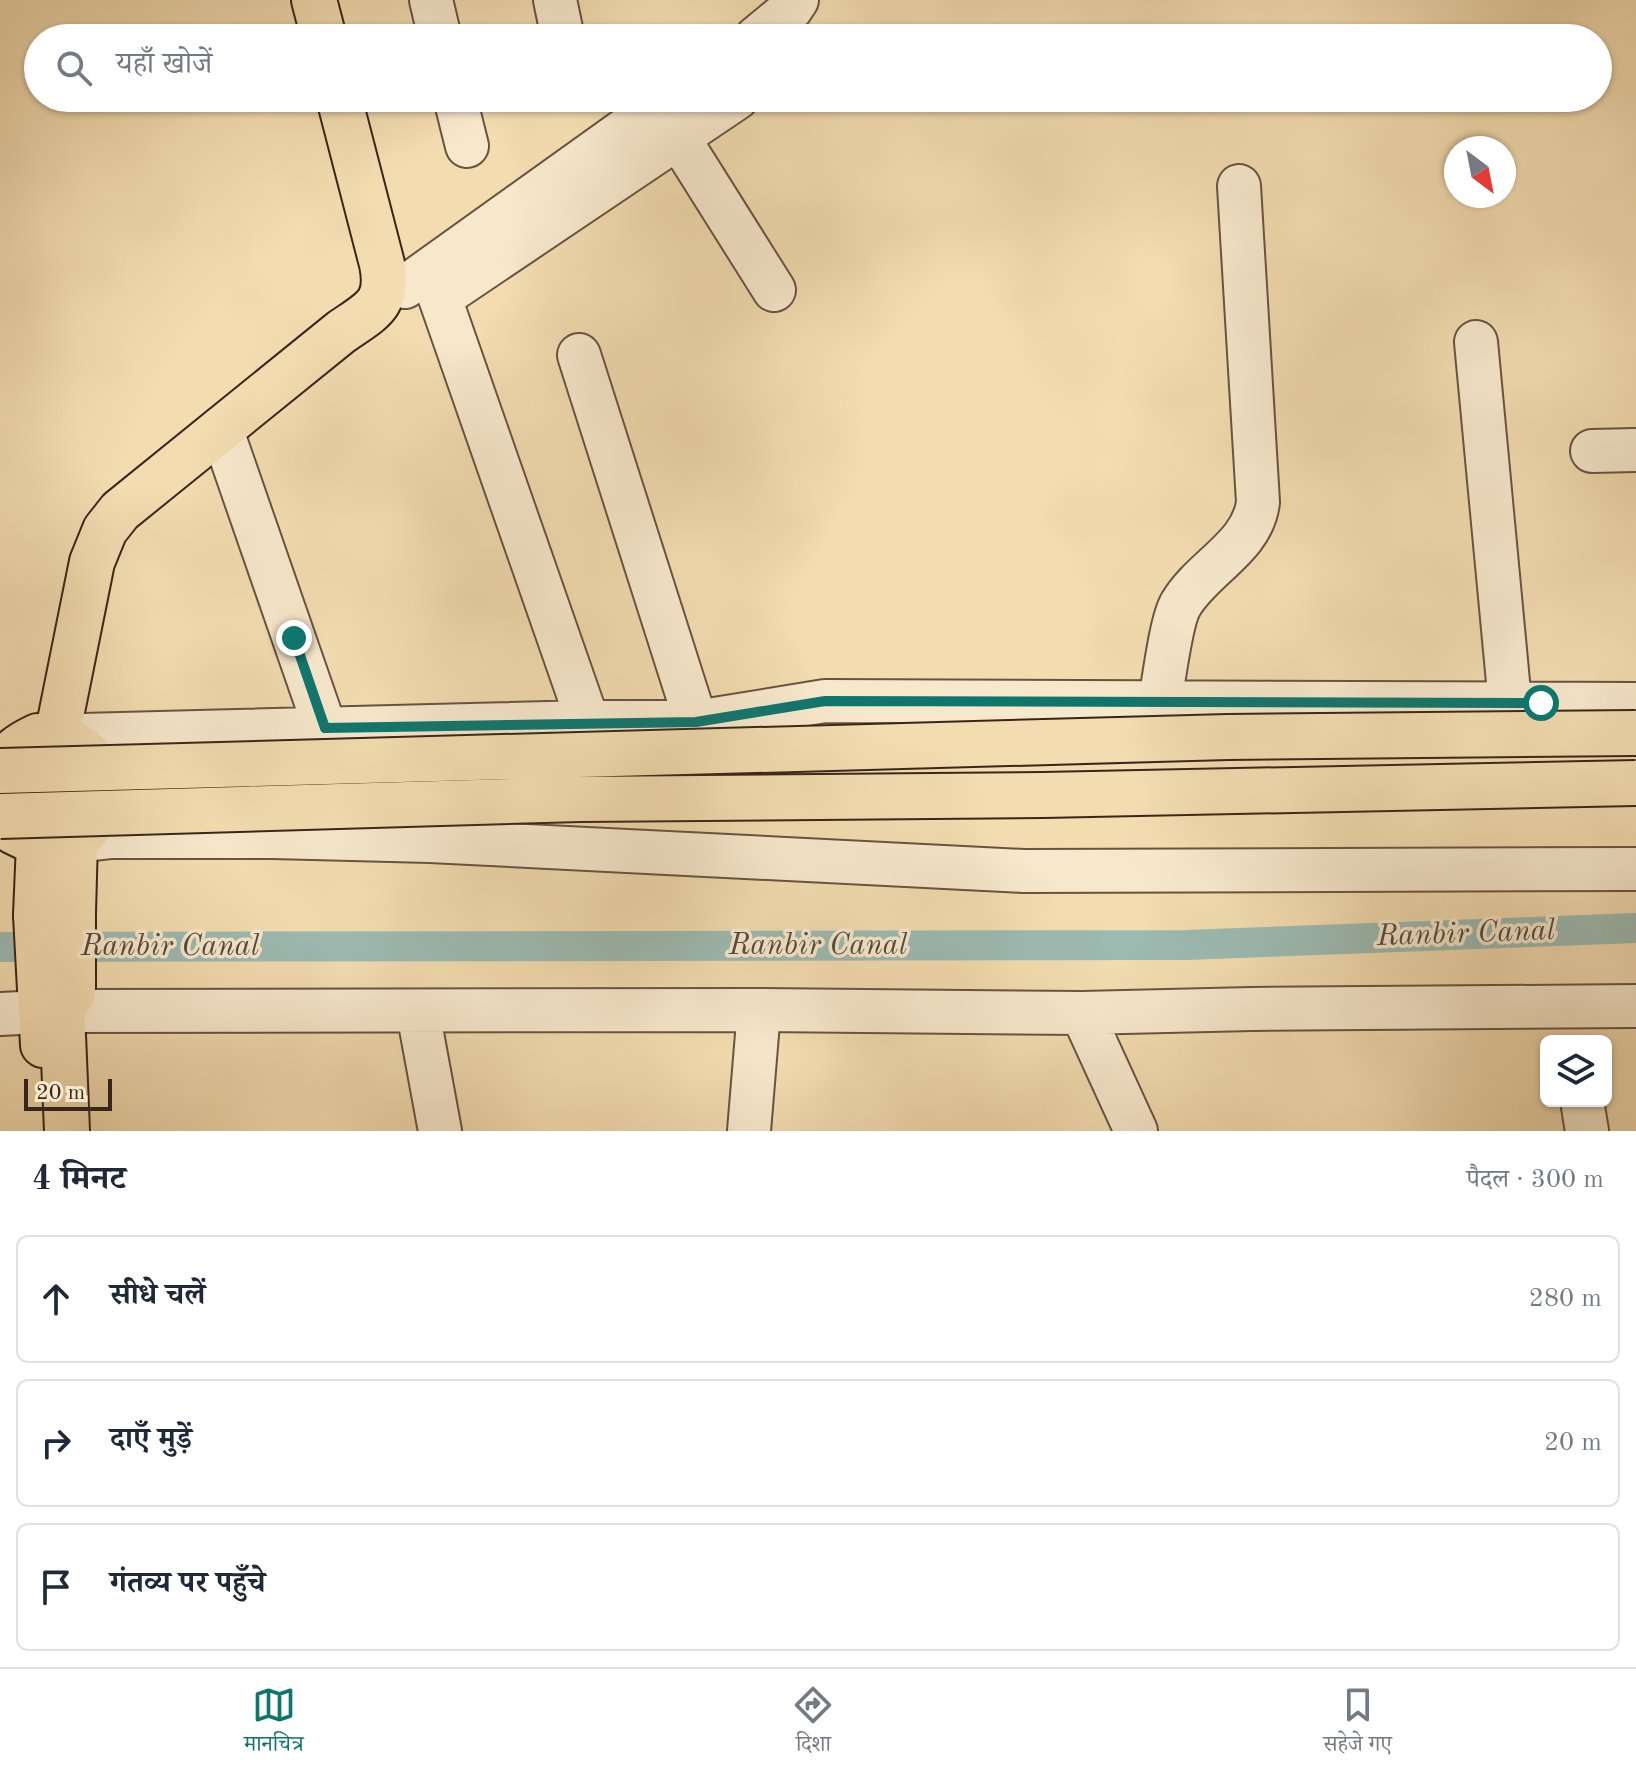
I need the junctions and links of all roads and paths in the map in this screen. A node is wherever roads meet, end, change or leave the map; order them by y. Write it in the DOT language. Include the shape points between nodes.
graph roads {
  1 [pos="314,0"];
  2 [pos="431,0"];
  3 [pos="555,0"];
  4 [pos="797,0"];
  5 [pos="320,24"];
  6 [pos="437,24"];
  7 [pos="560,24"];
  8 [pos="773,24"];
  9 [pos="343,112"];
  10 [pos="458,112"];
  11 [pos="669,114"];
  12 [pos="467,146"];
  13 [pos="1239,186"];
  14 [pos="434,284"];
  15 [pos="774,290"];
  16 [pos="378,306"];
  17 [pos="1476,342"];
  18 [pos="579,355"];
  19 [pos="221,428"];
  20 [pos="1636,450"];
  21 [pos="1592,451"];
  22 [pos="1160,701"];
  23 [pos="1510,703"];
  24 [pos="1636,704"];
  25 [pos="588,722"];
  26 [pos="696,722"];
  27 [pos="325,728"];
  28 [pos="1636,733"];
  29 [pos="32,736"];
  30 [pos="0,770"];
  31 [pos="1636,783"];
  32 [pos="0,814"];
  33 [pos="38,844"];
  34 [pos="1636,869"];
  35 [pos="44,1006"];
  36 [pos="1636,1006"];
  37 [pos="759,1010"];
  38 [pos="418,1012"];
  39 [pos="1082,1013"];
  40 [pos="1569,1024"];
  41 [pos="1583,1107"];
  42 [pos="47,1131"];
  43 [pos="67,1131"];
  44 [pos="440,1131"];
  45 [pos="749,1131"];
  46 [pos="1136,1131"];
  47 [pos="1587,1131"];
  1 -- 5 [label="main road"];
  2 -- 6 [label="street"];
  3 -- 7 [label="street"];
  4 -- 8 [label="street"];
  9 -- 16 [label="main road" via="382,264 384,290"];
  10 -- 12 [label="street"];
  11 -- 14 [label="street"];
  11 -- 15 [label="street"];
  13 -- 22 [label="street" via="1257,514 1243,538 1178,608"];
  14 -- 16 [label="street"];
  14 -- 25 [label="street"];
  16 -- 19 [label="main road"];
  17 -- 23 [label="street"];
  18 -- 26 [label="street"];
  19 -- 27 [label="street"];
  19 -- 29 [label="main road" via="120,511 105,530"];
  20 -- 21 [label="street"];
  22 -- 23 [label="street"];
  22 -- 26 [label="street" via="825,701"];
  23 -- 24 [label="street"];
  25 -- 26 [label="street"];
  25 -- 27 [label="street"];
  27 -- 29 [label="street"];
  28 -- 30 [label="main road, bridge" via="1228,737"];
  29 -- 30 [label="main road" via="8,755"];
  29 -- 33 [label="main road" via="75,742 99,769 103,787 101,806 84,834"];
  31 -- 32 [label="main road, bridge" via="580,799"];
  32 -- 33 [label="main road" via="14,832"];
  33 -- 34 [label="street" via="112,837 430,841 1024,871"];
  33 -- 35 [label="main road" via="55,914"];
  35 -- 38 [label="street"];
  35 -- 42 [label="main road"];
  35 -- 43 [label="main road"];
  36 -- 40 [label="street"];
  37 -- 38 [label="street"];
  37 -- 39 [label="street"];
  37 -- 45 [label="street"];
  38 -- 44 [label="street"];
  39 -- 40 [label="street" via="1252,1009"];
  39 -- 46 [label="street"];
  41 -- 47 [label="street"];
}
